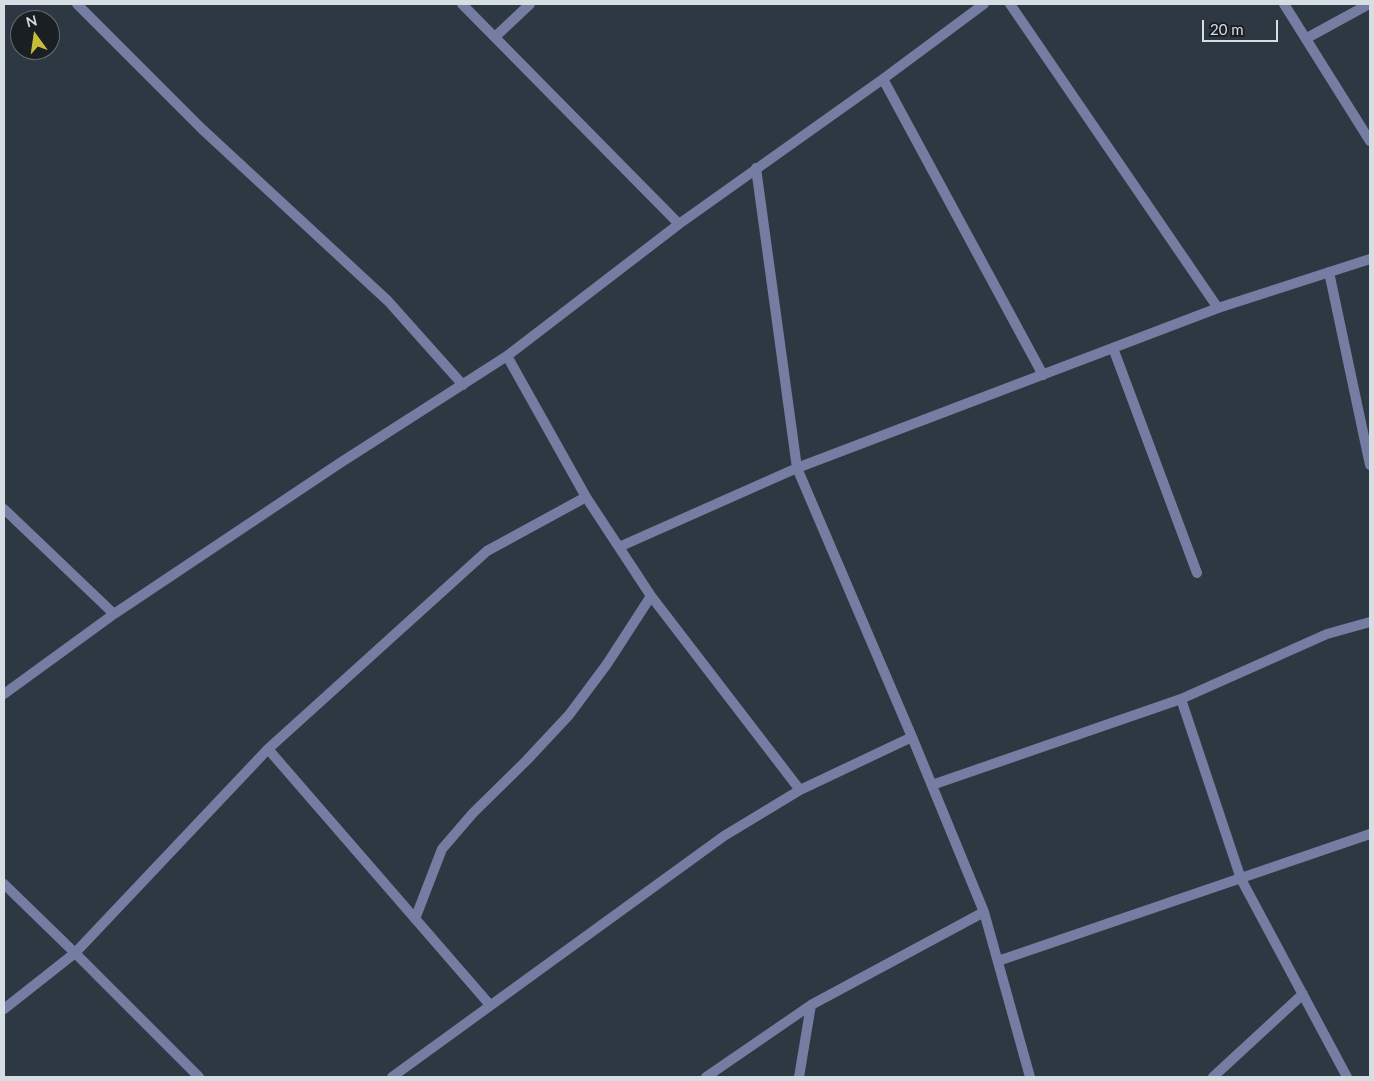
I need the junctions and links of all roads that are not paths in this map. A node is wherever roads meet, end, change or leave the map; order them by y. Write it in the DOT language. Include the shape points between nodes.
graph roads {
  1 [pos="77,4"];
  2 [pos="462,4"];
  3 [pos="530,4"];
  4 [pos="984,4"];
  5 [pos="1010,4"];
  6 [pos="1284,4"];
  7 [pos="1369,4"];
  8 [pos="496,36"];
  9 [pos="1307,38"];
  10 [pos="883,79"];
  11 [pos="1370,141"];
  12 [pos="756,168"];
  13 [pos="679,224"];
  14 [pos="1370,259"];
  15 [pos="1329,272"];
  16 [pos="1218,308"];
  17 [pos="1113,348"];
  18 [pos="507,356"];
  19 [pos="1043,375"];
  20 [pos="463,385"];
  21 [pos="1370,465"];
  22 [pos="797,468"];
  23 [pos="586,497"];
  24 [pos="4,509"];
  25 [pos="619,547"];
  26 [pos="1197,573"];
  27 [pos="651,596"];
  28 [pos="114,614"];
  29 [pos="1370,622"];
  30 [pos="4,694"];
  31 [pos="1181,699"];
  32 [pos="912,737"];
  33 [pos="268,749"];
  34 [pos="932,786"];
  35 [pos="800,790"];
  36 [pos="1370,834"];
  37 [pos="1241,879"];
  38 [pos="4,884"];
  39 [pos="984,912"];
  40 [pos="415,919"];
  41 [pos="75,953"];
  42 [pos="998,961"];
  43 [pos="1303,994"];
  44 [pos="490,1005"];
  45 [pos="811,1005"];
  46 [pos="4,1009"];
  47 [pos="199,1077"];
  48 [pos="392,1077"];
  49 [pos="706,1077"];
  50 [pos="799,1077"];
  51 [pos="1030,1077"];
  52 [pos="1213,1077"];
  53 [pos="1347,1077"];
  1 -- 20 [label="street" via="202,129 388,301"];
  2 -- 8 [label="street"];
  3 -- 8 [label="street"];
  4 -- 10 [label="street"];
  5 -- 16 [label="street"];
  6 -- 9 [label="street"];
  7 -- 9 [label="street"];
  8 -- 13 [label="street"];
  9 -- 11 [label="street"];
  10 -- 12 [label="street"];
  10 -- 19 [label="street"];
  12 -- 13 [label="street"];
  12 -- 22 [label="street"];
  13 -- 18 [label="street"];
  14 -- 15 [label="street"];
  15 -- 16 [label="street"];
  15 -- 21 [label="street"];
  16 -- 17 [label="street"];
  17 -- 19 [label="street"];
  17 -- 26 [label="street"];
  18 -- 20 [label="street"];
  18 -- 23 [label="street"];
  19 -- 22 [label="street"];
  20 -- 28 [label="street"];
  22 -- 25 [label="street"];
  22 -- 32 [label="street"];
  23 -- 25 [label="street"];
  23 -- 33 [label="street" via="487,551"];
  24 -- 28 [label="street"];
  25 -- 27 [label="street"];
  27 -- 35 [label="street"];
  27 -- 40 [label="street" via="569,715 442,849"];
  28 -- 30 [label="street"];
  29 -- 31 [label="street" via="1328,634"];
  31 -- 34 [label="street"];
  31 -- 37 [label="street"];
  32 -- 34 [label="street"];
  32 -- 35 [label="street"];
  33 -- 40 [label="street"];
  33 -- 41 [label="street"];
  34 -- 39 [label="street"];
  35 -- 44 [label="street" via="724,836"];
  36 -- 37 [label="street"];
  37 -- 42 [label="street"];
  37 -- 43 [label="street"];
  38 -- 41 [label="street"];
  39 -- 42 [label="street"];
  39 -- 45 [label="street"];
  40 -- 44 [label="street"];
  41 -- 46 [label="street"];
  41 -- 47 [label="street"];
  42 -- 51 [label="street"];
  43 -- 52 [label="street"];
  43 -- 53 [label="street"];
  44 -- 48 [label="street"];
  45 -- 49 [label="street"];
  45 -- 50 [label="street"];
}
